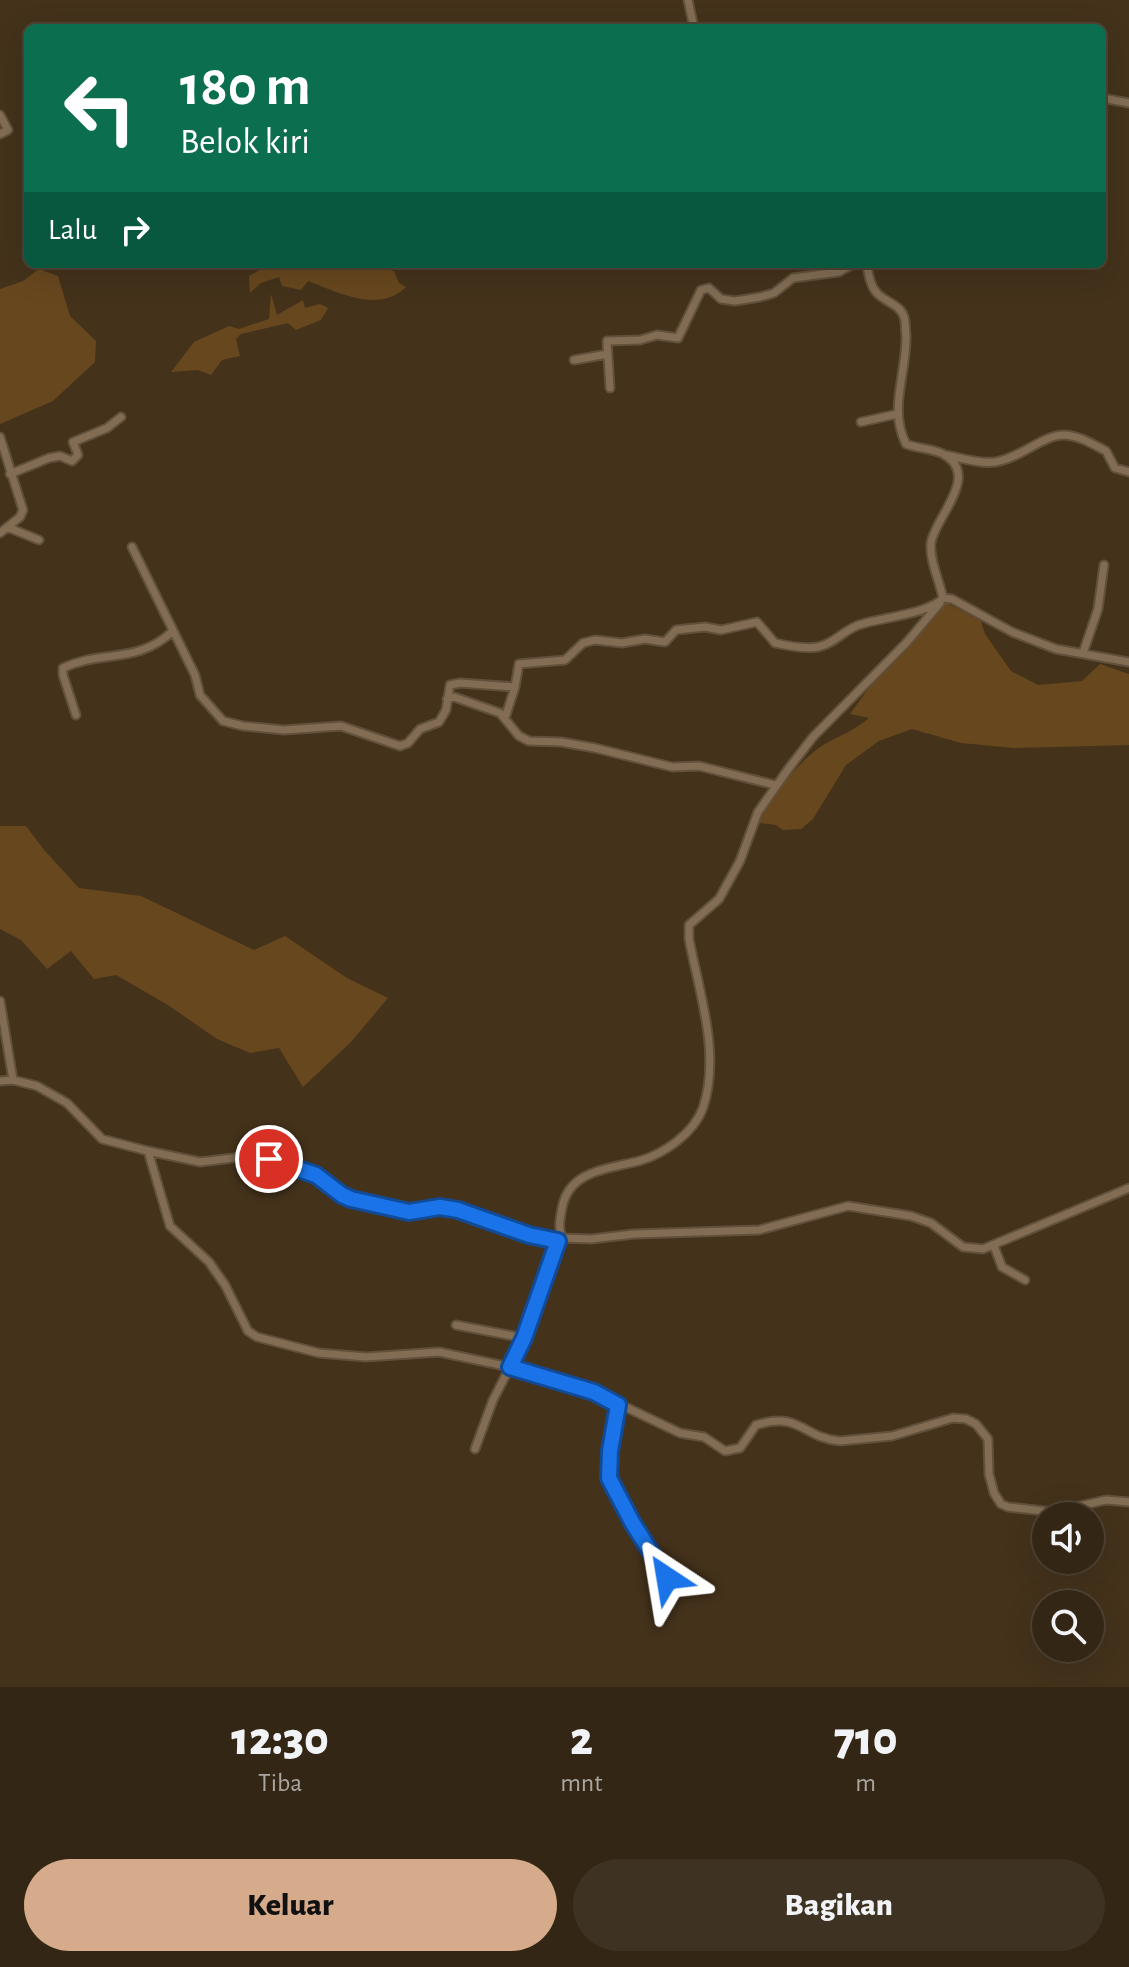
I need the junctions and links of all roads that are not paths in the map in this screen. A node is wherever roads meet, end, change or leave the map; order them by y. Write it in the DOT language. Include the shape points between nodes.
graph roads {
  1 [pos="688,0"];
  2 [pos="693,24"];
  3 [pos="1106,99"];
  4 [pos="1129,103"];
  5 [pos="0,115"];
  6 [pos="0,134"];
  7 [pos="846,268"];
  8 [pos="868,268"];
  9 [pos="608,354"];
  10 [pos="574,360"];
  11 [pos="610,388"];
  12 [pos="897,414"];
  13 [pos="121,417"];
  14 [pos="861,422"];
  15 [pos="0,437"];
  16 [pos="945,455"];
  17 [pos="1129,472"];
  18 [pos="10,474"];
  19 [pos="3,530"];
  20 [pos="39,540"];
  21 [pos="132,547"];
  22 [pos="1104,565"];
  23 [pos="942,601"];
  24 [pos="173,631"];
  25 [pos="1083,653"];
  26 [pos="1129,662"];
  27 [pos="515,687"];
  28 [pos="446,710"];
  29 [pos="76,715"];
  30 [pos="505,718"];
  31 [pos="775,785"];
  32 [pos="0,1001"];
  33 [pos="13,1080"];
  34 [pos="0,1081"];
  35 [pos="148,1151"];
  36 [pos="1129,1188"];
  37 [pos="560,1240"];
  38 [pos="994,1246"];
  39 [pos="1025,1280"];
  40 [pos="456,1325"];
  41 [pos="524,1338"];
  42 [pos="510,1367"];
  43 [pos="618,1405"];
  44 [pos="475,1449"];
  45 [pos="1129,1502"];
  46 [pos="661,1606"];
  1 -- 2 [label="street"];
  3 -- 4 [label="street"];
  5 -- 6 [label="street" via="8,127"];
  7 -- 9 [label="street" via="797,276 774,293 735,301 703,289 679,338 609,340"];
  8 -- 12 [label="street" via="876,293 904,315 905,361"];
  9 -- 10 [label="street"];
  9 -- 11 [label="street"];
  12 -- 14 [label="street"];
  12 -- 16 [label="street" via="906,444"];
  13 -- 18 [label="street" via="73,442 78,455 72,461 55,456"];
  15 -- 18 [label="street"];
  16 -- 17 [label="street" via="993,462 1066,435 1106,451 1115,468"];
  16 -- 23 [label="street" via="958,475 931,550"];
  18 -- 19 [label="street" via="23,514"];
  19 -- 20 [label="street"];
  21 -- 24 [label="street"];
  22 -- 25 [label="street" via="1098,609"];
  23 -- 25 [label="street" via="952,599 1056,649"];
  23 -- 27 [label="street" via="856,626 815,648 775,643 757,622 721,630 676,630 665,642 595,640 583,643 565,660 519,664"];
  23 -- 31 [label="street" via="813,737"];
  24 -- 28 [label="street" via="200,695 223,721 284,730 341,726 400,746 437,723"];
  24 -- 29 [label="street" via="145,650 63,668"];
  25 -- 26 [label="street"];
  27 -- 28 [label="street" via="453,683"];
  27 -- 30 [label="street"];
  28 -- 30 [label="street" via="447,698 454,697"];
  30 -- 31 [label="street" via="529,741 595,748 675,767 699,766"];
  31 -- 37 [label="street" via="719,899 689,925 709,1061 702,1109 681,1138 656,1153 607,1166 573,1184 563,1203"];
  32 -- 33 [label="street"];
  33 -- 34 [label="street"];
  33 -- 35 [label="street" via="67,1103 102,1139"];
  35 -- 37 [label="street" via="200,1162 258,1155 316,1175 351,1199 409,1212 458,1210"];
  35 -- 42 [label="street" via="170,1226 209,1262 248,1331 257,1337 319,1353 366,1357 439,1352"];
  36 -- 38 [label="street"];
  37 -- 38 [label="street" via="759,1230 848,1206 931,1223 968,1249"];
  37 -- 41 [label="street"];
  38 -- 39 [label="street" via="1002,1267"];
  40 -- 41 [label="street"];
  41 -- 42 [label="street"];
  42 -- 43 [label="street" via="594,1392"];
  42 -- 44 [label="street"];
  43 -- 45 [label="street" via="704,1437 725,1451 743,1446 756,1425 778,1420 840,1441 892,1436 966,1419 988,1439 989,1474 1001,1504 1053,1512 1106,1500"];
  43 -- 46 [label="street" via="609,1478 665,1574 668,1587"];
}
